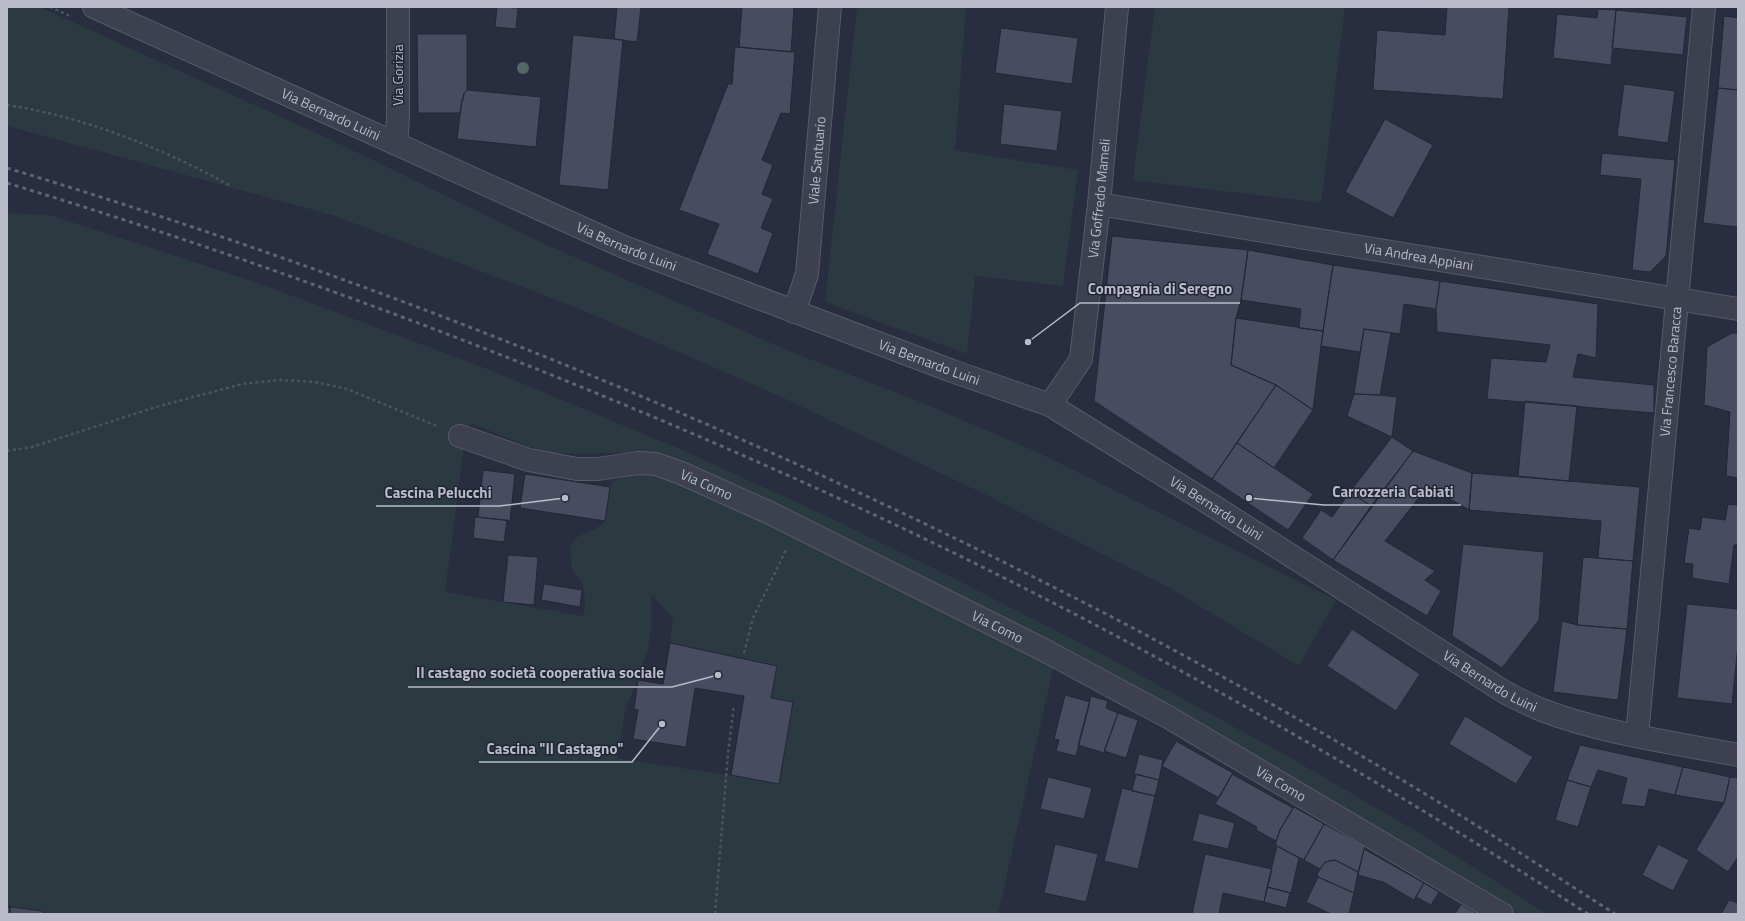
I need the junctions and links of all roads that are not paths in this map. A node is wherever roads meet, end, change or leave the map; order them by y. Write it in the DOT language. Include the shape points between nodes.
graph roads {
  1 [pos="94,7"];
  2 [pos="398,7"];
  3 [pos="830,7"];
  4 [pos="1117,7"];
  5 [pos="1704,7"];
  6 [pos="394,143"];
  7 [pos="1099,204"];
  8 [pos="1678,298"];
  9 [pos="1738,309"];
  10 [pos="794,312"];
  11 [pos="1050,405"];
  12 [pos="460,436"];
  13 [pos="1637,736"];
  14 [pos="1738,755"];
  15 [pos="1502,914"];
  1 -- 6 [label="street, Via Bernardo Luini"];
  2 -- 6 [label="street, Via Gorizia" via="398,117"];
  3 -- 10 [label="street, Viale Santuario" via="807,274"];
  4 -- 7 [label="street, Via Goffredo Mameli"];
  5 -- 8 [label="street, Via Francesco Baracca"];
  6 -- 10 [label="street, Via Bernardo Luini" via="618,244"];
  7 -- 8 [label="street, Via Andrea Appiani"];
  7 -- 11 [label="street, Via Goffredo Mameli" via="1081,359"];
  8 -- 9 [label="street, Via Andrea Appiani"];
  8 -- 13 [label="street, Via Francesco Baracca"];
  10 -- 11 [label="street, Via Bernardo Luini" via="958,374"];
  11 -- 13 [label="street, Via Bernardo Luini" via="1214,506 1506,693 1542,710"];
  12 -- 15 [label="street, Via Como" via="529,460 569,468 598,469 638,463 656,464 681,473 796,526 1044,650 1168,717"];
  13 -- 14 [label="street, Via Bernardo Luini"];
}
